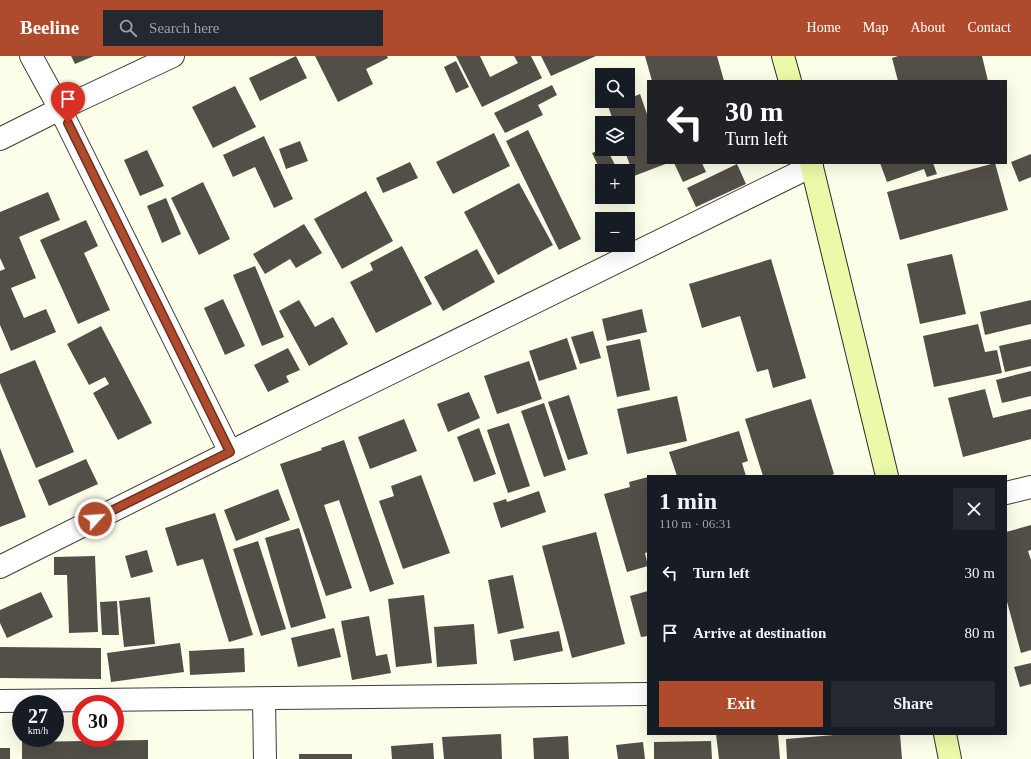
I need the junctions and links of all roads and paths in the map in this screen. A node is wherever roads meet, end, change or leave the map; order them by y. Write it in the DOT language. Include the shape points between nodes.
graph roads {
  1 [pos="31,56"];
  2 [pos="173,56"];
  3 [pos="783,56"];
  4 [pos="790,80"];
  5 [pos="60,109"];
  6 [pos="0,139"];
  7 [pos="812,164"];
  8 [pos="230,452"];
  9 [pos="887,475"];
  10 [pos="1031,487"];
  11 [pos="1007,493"];
  12 [pos="0,567"];
  13 [pos="647,694"];
  14 [pos="264,698"];
  15 [pos="0,701"];
  16 [pos="945,735"];
  17 [pos="265,759"];
  18 [pos="950,759"];
  1 -- 5 [label="street"];
  2 -- 5 [label="street"];
  3 -- 4 [label="street"];
  5 -- 6 [label="street"];
  5 -- 8 [label="street"];
  7 -- 8 [label="street"];
  7 -- 9 [label="street"];
  8 -- 12 [label="street"];
  10 -- 11 [label="street"];
  13 -- 14 [label="street"];
  14 -- 15 [label="street"];
  14 -- 17 [label="street"];
  16 -- 18 [label="street"];
}
